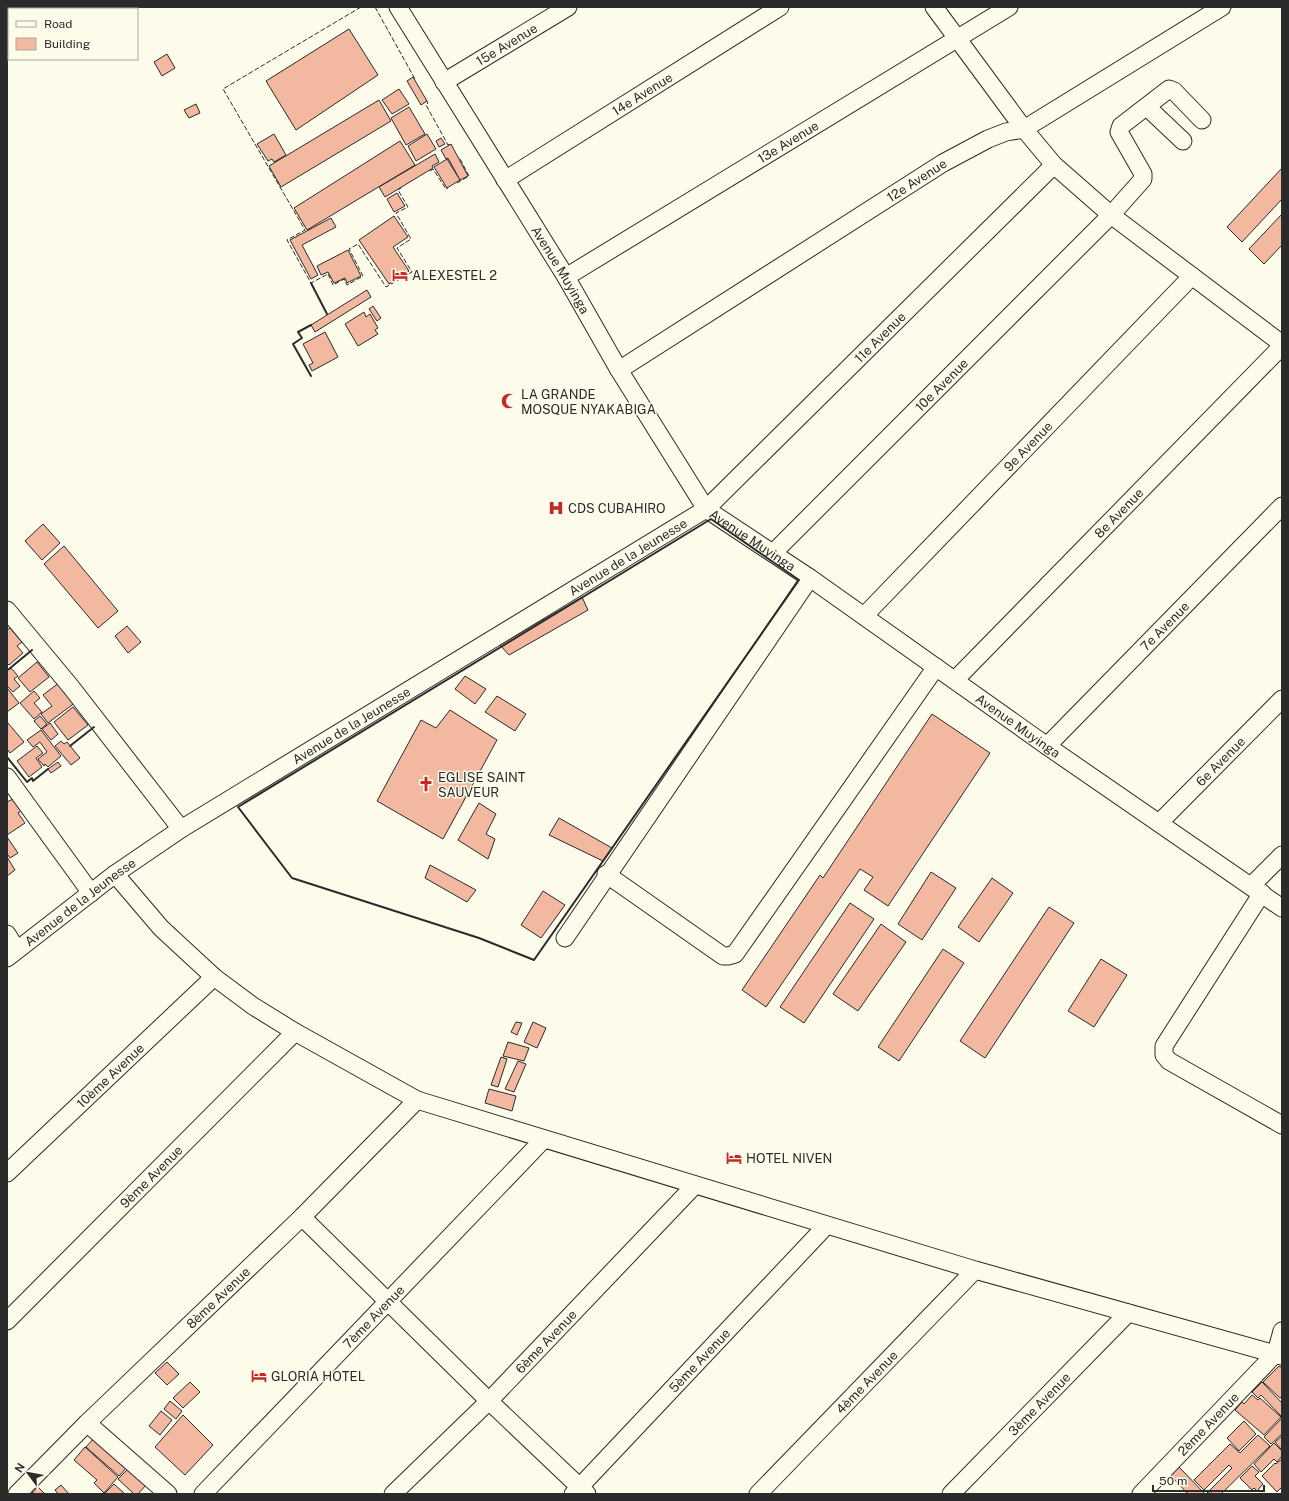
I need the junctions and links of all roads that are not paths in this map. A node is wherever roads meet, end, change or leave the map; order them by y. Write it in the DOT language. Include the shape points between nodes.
graph roads {
  1 [pos="398,7"];
  2 [pos="568,7"];
  3 [pos="780,7"];
  4 [pos="934,7"];
  5 [pos="1009,7"];
  6 [pos="1222,7"];
  7 [pos="958,39"];
  8 [pos="444,82"];
  9 [pos="1147,107"];
  10 [pos="1202,120"];
  11 [pos="1024,129"];
  12 [pos="1183,141"];
  13 [pos="1054,165"];
  14 [pos="505,180"];
  15 [pos="1111,215"];
  16 [pos="1192,276"];
  17 [pos="566,277"];
  18 [pos="1282,345"];
  19 [pos="619,370"];
  20 [pos="1282,506"];
  21 [pos="706,509"];
  22 [pos="772,553"];
  23 [pos="810,578"];
  24 [pos="7,610"];
  25 [pos="864,616"];
  26 [pos="936,667"];
  27 [pos="955,680"];
  28 [pos="1282,700"];
  29 [pos="1047,746"];
  30 [pos="7,777"];
  31 [pos="1159,824"];
  32 [pos="181,829"];
  33 [pos="1282,855"];
  34 [pos="115,874"];
  35 [pos="606,874"];
  36 [pos="1256,890"];
  37 [pos="91,894"];
  38 [pos="1282,908"];
  39 [pos="7,934"];
  40 [pos="565,938"];
  41 [pos="12,954"];
  42 [pos="214,977"];
  43 [pos="295,1032"];
  44 [pos="417,1100"];
  45 [pos="1282,1125"];
  46 [pos="543,1140"];
  47 [pos="7,1173"];
  48 [pos="695,1184"];
  49 [pos="302,1217"];
  50 [pos="826,1226"];
  51 [pos="975,1270"];
  52 [pos="388,1301"];
  53 [pos="1128,1314"];
  54 [pos="7,1321"];
  55 [pos="1282,1330"];
  56 [pos="1279,1354"];
  57 [pos="489,1401"];
  58 [pos="87,1423"];
  59 [pos="580,1492"];
  60 [pos="17,1494"];
  61 [pos="168,1494"];
  62 [pos="204,1494"];
  63 [pos="393,1494"];
  64 [pos="758,1494"];
  65 [pos="950,1494"];
  66 [pos="1140,1494"];
  1 -- 8 [label="street, Avenue Muyinga"];
  2 -- 8 [label="street, 15e Avenue"];
  3 -- 14 [label="street, 14e Avenue"];
  4 -- 7 [label="street"];
  5 -- 7 [label="street, 13e Avenue"];
  6 -- 11 [label="street, 12e Avenue"];
  7 -- 11 [label="street"];
  7 -- 17 [label="street, 13e Avenue"];
  8 -- 14 [label="street, Avenue Muyinga"];
  9 -- 10 [label="street" via="1169,90 1174,91"];
  9 -- 12 [label="street"];
  9 -- 15 [label="street, 10e Avenue" via="1121,126 1119,132 1143,174 1143,179"];
  11 -- 13 [label="street"];
  11 -- 19 [label="street, 12e Avenue" via="988,139 943,163"];
  13 -- 15 [label="street"];
  13 -- 21 [label="street, 11e Avenue"];
  14 -- 17 [label="street, Avenue Muyinga"];
  15 -- 16 [label="street"];
  15 -- 22 [label="street, 10e Avenue"];
  16 -- 18 [label="street"];
  16 -- 25 [label="street, 9e Avenue"];
  17 -- 19 [label="street, Avenue Muyinga"];
  18 -- 27 [label="street, 8e Avenue"];
  19 -- 21 [label="street, Avenue Muyinga"];
  20 -- 29 [label="street, 7e Avenue"];
  21 -- 22 [label="street, Avenue Muyinga"];
  21 -- 32 [label="street, Avenue de la Jeunesse"];
  22 -- 23 [label="street, Avenue Muyinga"];
  23 -- 25 [label="street, Avenue Muyinga"];
  23 -- 35 [label="street"];
  24 -- 32 [label="street"];
  25 -- 26 [label="street, Avenue Muyinga"];
  26 -- 27 [label="street, Avenue Muyinga"];
  26 -- 35 [label="street" via="734,954 723,956"];
  27 -- 29 [label="street, Avenue Muyinga"];
  28 -- 31 [label="street, 6e Avenue"];
  29 -- 31 [label="street, Avenue Muyinga"];
  30 -- 37 [label="street"];
  31 -- 36 [label="street, Avenue Muyinga"];
  32 -- 34 [label="street, Avenue de la Jeunesse"];
  33 -- 36 [label="street"];
  34 -- 37 [label="street, Avenue de la Jeunesse"];
  34 -- 42 [label="street" via="161,928"];
  35 -- 40 [label="street"];
  36 -- 38 [label="street, Avenue Muyinga"];
  36 -- 45 [label="street" via="1164,1046 1164,1055 1170,1061"];
  37 -- 41 [label="street, Avenue de la Jeunesse"];
  39 -- 41 [label="street"];
  42 -- 43 [label="street" via="253,1006"];
  42 -- 47 [label="street, 10ème Avenue"];
  43 -- 44 [label="street"];
  43 -- 54 [label="street, 9ème Avenue"];
  44 -- 46 [label="street"];
  44 -- 49 [label="street, 8ème Avenue"];
  46 -- 48 [label="street"];
  46 -- 52 [label="street, 7ème Avenue"];
  48 -- 50 [label="street"];
  48 -- 57 [label="street, 6ème Avenue"];
  49 -- 52 [label="street"];
  49 -- 58 [label="street, 8ème Avenue"];
  50 -- 51 [label="street"];
  50 -- 59 [label="street, 5ème Avenue"];
  51 -- 53 [label="street"];
  51 -- 64 [label="street, 4ème Avenue"];
  52 -- 57 [label="street"];
  52 -- 62 [label="street, 7ème Avenue"];
  53 -- 56 [label="street"];
  53 -- 65 [label="street, 3ème Avenue"];
  55 -- 56 [label="street"];
  56 -- 66 [label="street, 2ème Avenue"];
  57 -- 59 [label="street"];
  57 -- 63 [label="street, 6ème Avenue"];
  58 -- 60 [label="street, 8ème Avenue"];
  58 -- 61 [label="street"];
}
